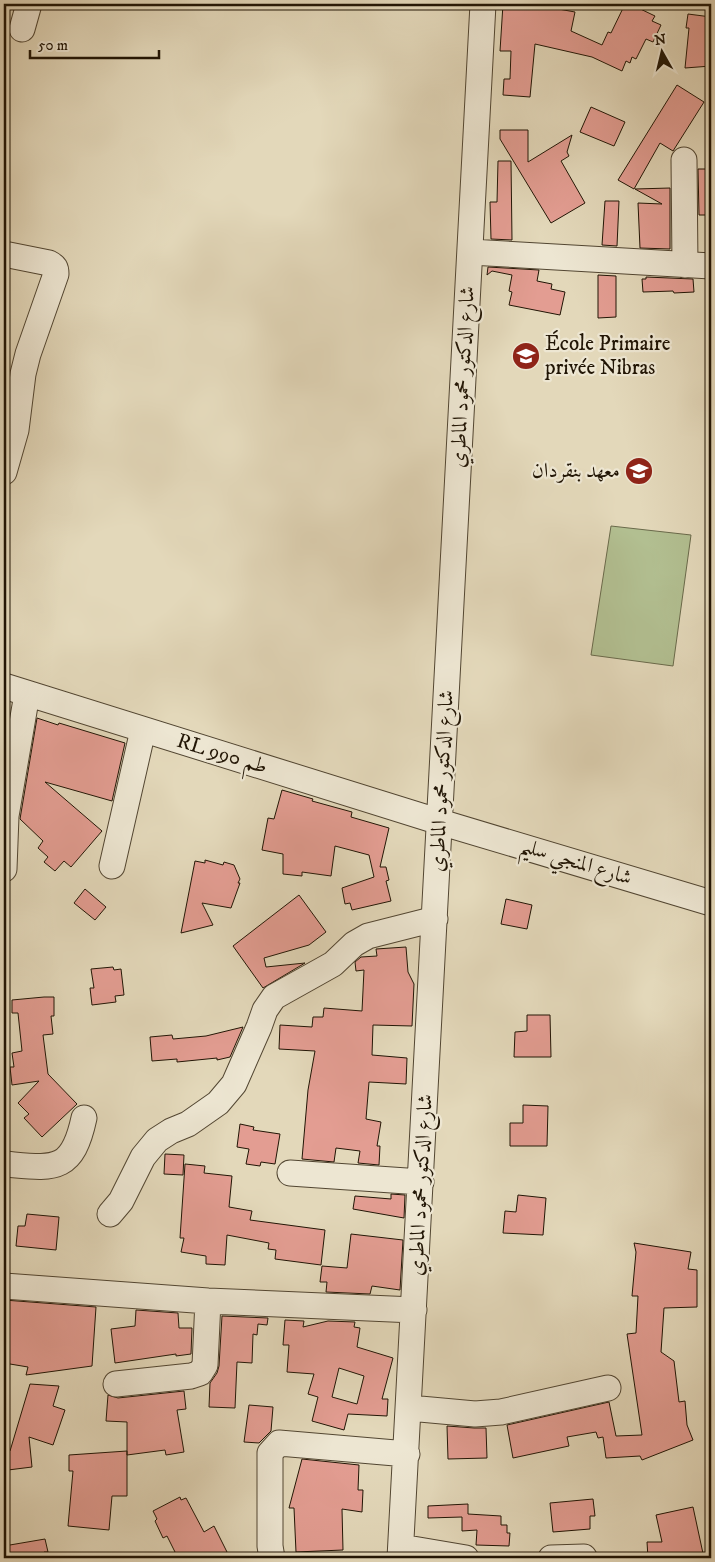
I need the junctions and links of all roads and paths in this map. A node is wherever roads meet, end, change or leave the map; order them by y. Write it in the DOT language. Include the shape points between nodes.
graph roads {
  1 [pos="29,4"];
  2 [pos="483,4"];
  3 [pos="22,29"];
  4 [pos="684,160"];
  5 [pos="470,252"];
  6 [pos="4,254"];
  7 [pos="685,265"];
  8 [pos="711,266"];
  9 [pos="4,472"];
  10 [pos="15,690"];
  11 [pos="143,730"];
  12 [pos="440,822"];
  13 [pos="112,866"];
  14 [pos="4,868"];
  15 [pos="711,903"];
  16 [pos="435,919"];
  17 [pos="84,1118"];
  18 [pos="4,1164"];
  19 [pos="290,1173"];
  20 [pos="421,1182"];
  21 [pos="110,1214"];
  22 [pos="4,1286"];
  23 [pos="208,1301"];
  24 [pos="414,1310"];
  25 [pos="116,1384"];
  26 [pos="608,1388"];
  27 [pos="409,1408"];
  28 [pos="406,1454"];
  29 [pos="401,1553"];
  30 [pos="584,1557"];
  31 [pos="272,1558"];
  32 [pos="466,1558"];
  33 [pos="551,1558"];
  1 -- 3 [label="street"];
  2 -- 5 [label="street, شارع الدكتور محمود الماطري"];
  4 -- 7 [label="street"];
  5 -- 7 [label="street"];
  5 -- 12 [label="street, شارع الدكتور محمود الماطري"];
  6 -- 9 [label="street" via="50,263 54,265 56,274 28,354 16,430"];
  7 -- 8 [label="street"];
  10 -- 11 [label="street, RL طم 990"];
  10 -- 14 [label="street"];
  11 -- 12 [label="street, RL طم 990"];
  11 -- 13 [label="street"];
  12 -- 15 [label="street, شارع المنجي سليم"];
  12 -- 16 [label="street, شارع الدكتور محمود الماطري"];
  16 -- 20 [label="street, شارع الدكتور محمود الماطري"];
  16 -- 21 [label="street" via="368,936 354,944 334,964 274,997 265,1010 234,1084 218,1103 157,1140 142,1157 121,1201"];
  17 -- 18 [label="street" via="80,1137 71,1154 58,1165"];
  19 -- 20 [label="street"];
  20 -- 24 [label="street, شارع الدكتور محمود الماطري"];
  22 -- 23 [label="street"];
  23 -- 24 [label="street"];
  23 -- 25 [label="street" via="204,1365 200,1373"];
  24 -- 27 [label="street, شارع الدكتور محمود الماطري"];
  26 -- 27 [label="street" via="501,1412 475,1414"];
  27 -- 28 [label="street, شارع الدكتور محمود الماطري"];
  28 -- 29 [label="street, شارع الدكتور محمود الماطري"];
  28 -- 31 [label="street" via="279,1443 270,1453"];
  29 -- 32 [label="street"];
  30 -- 33 [label="street"];
}
